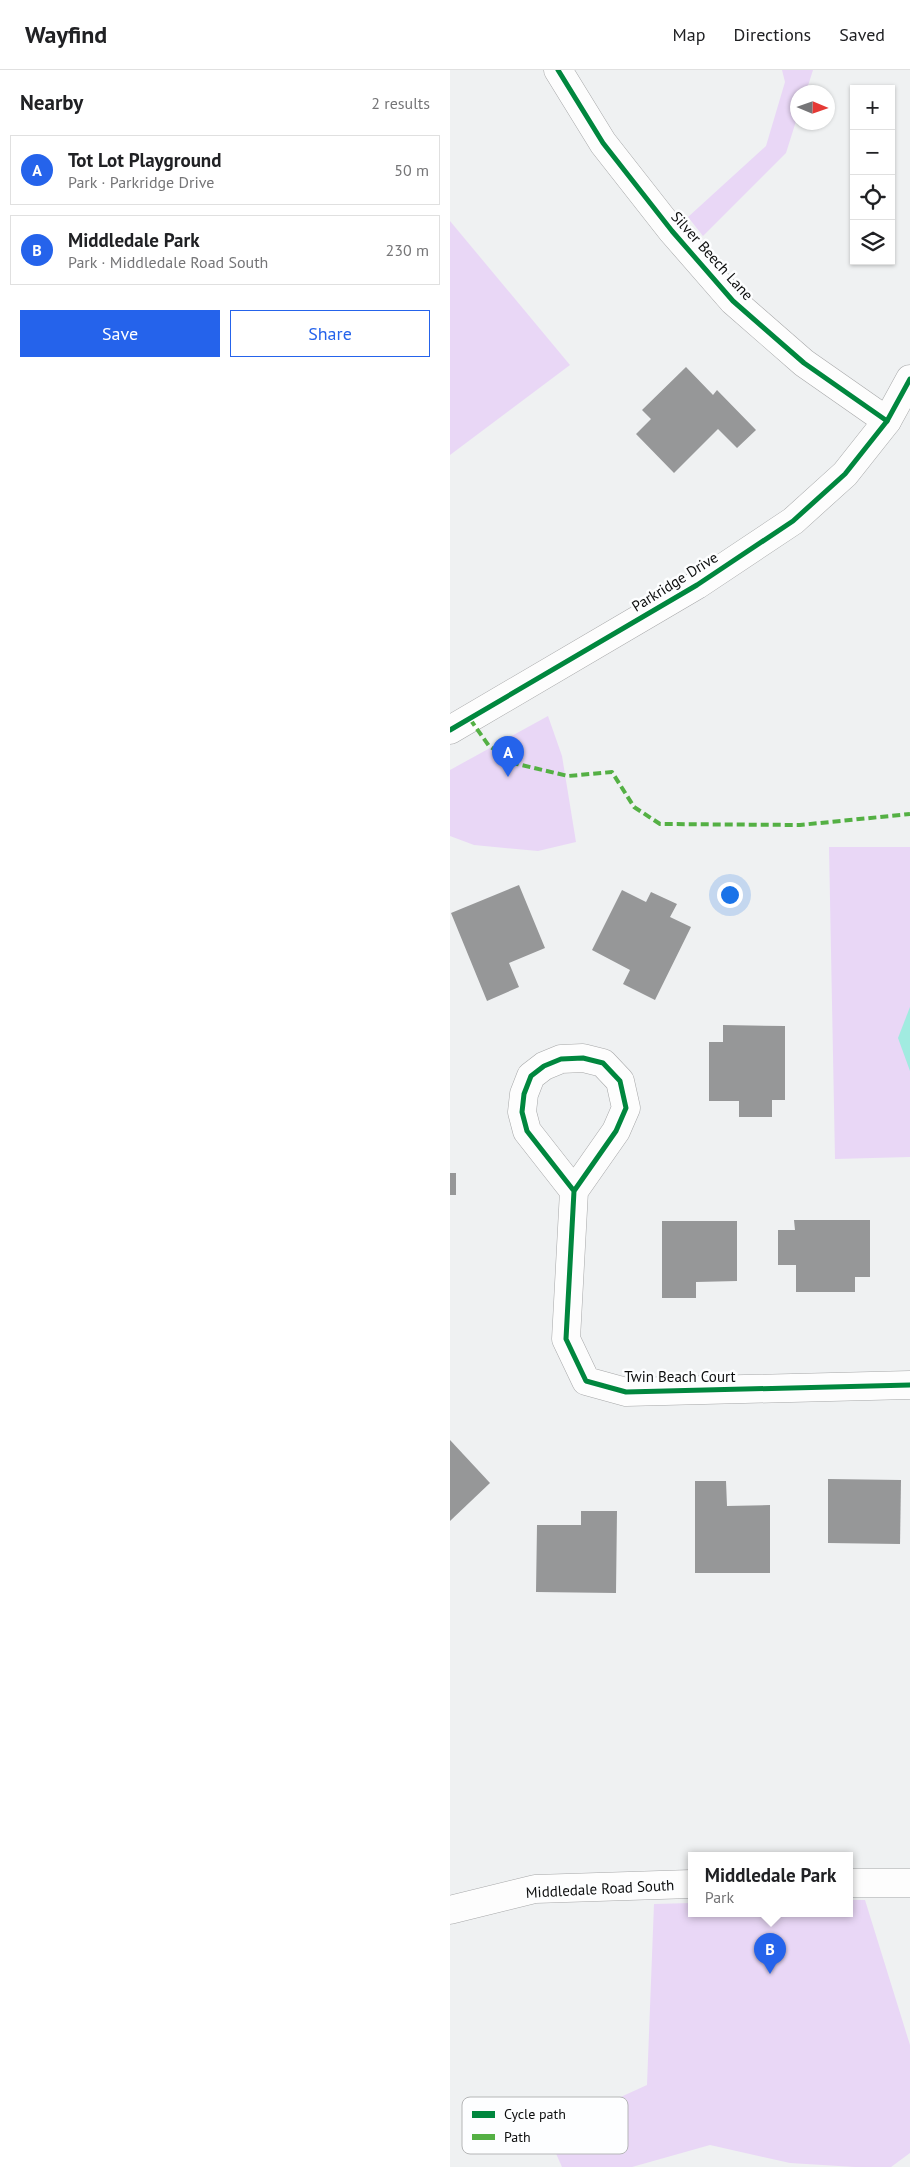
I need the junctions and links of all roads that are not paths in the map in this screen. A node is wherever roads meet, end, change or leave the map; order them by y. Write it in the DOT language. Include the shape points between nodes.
graph roads {
  1 [pos="558,70"];
  2 [pos="910,379"];
  3 [pos="886,421"];
  4 [pos="450,730"];
  5 [pos="574,1191"];
  6 [pos="910,1384"];
  7 [pos="853,1883"];
  8 [pos="910,1883"];
  9 [pos="688,1884"];
  10 [pos="450,1910"];
  1 -- 3 [label="street, Silver Beech Lane" via="603,142 672,231 733,301 804,363"];
  2 -- 3 [label="street, Parkridge Drive"];
  3 -- 4 [label="street, Parkridge Drive" via="845,474 793,521 696,585"];
  5 -- 5 [label="street" via="616,1131 626,1108 620,1081 603,1063 583,1058 561,1059 531,1076 522,1112 527,1131"];
  5 -- 6 [label="street, Twin Beach Court" via="566,1339 586,1381 626,1392"];
  7 -- 8 [label="street"];
  9 -- 10 [label="street, Middledale Road South" via="534,1889"];
}
